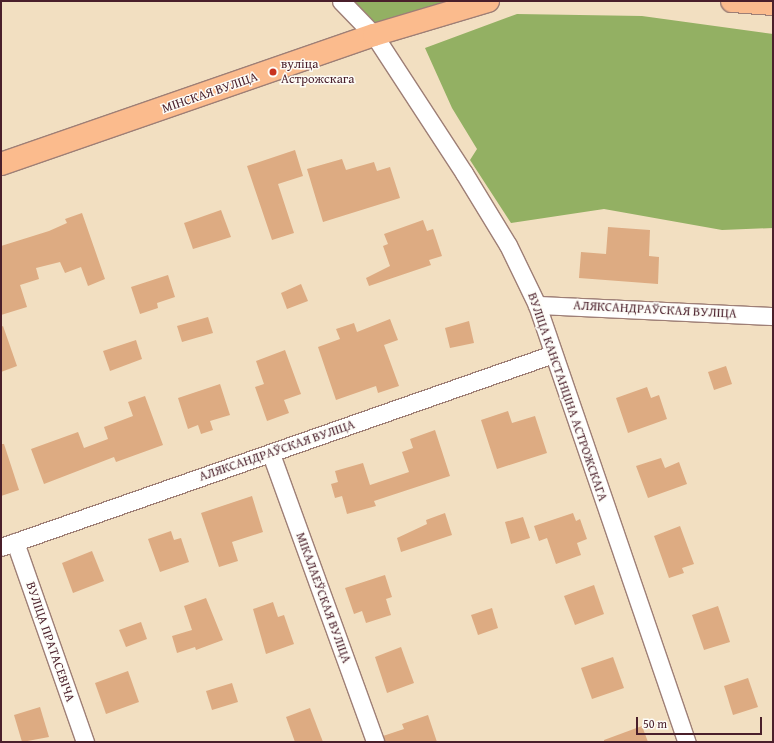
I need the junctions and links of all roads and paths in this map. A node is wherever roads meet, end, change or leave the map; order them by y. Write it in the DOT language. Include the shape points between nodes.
graph roads {
  1 [pos="341,1"];
  2 [pos="488,1"];
  3 [pos="732,1"];
  4 [pos="773,4"];
  5 [pos="374,35"];
  6 [pos="1,164"];
  7 [pos="537,305"];
  8 [pos="773,316"];
  9 [pos="553,354"];
  10 [pos="271,454"];
  11 [pos="8,544"];
  12 [pos="85,742"];
  13 [pos="375,742"];
  14 [pos="687,742"];
  1 -- 5 [label="street, ВУЛІЦА КАНСТАНЦІНА АСТРОЖСКАГА"];
  2 -- 5 [label="main road, МІНСКАЯ ВУЛІЦА"];
  3 -- 4 [label="main road"];
  5 -- 6 [label="main road, МІНСКАЯ ВУЛІЦА"];
  5 -- 7 [label="street, ВУЛІЦА КАНСТАНЦІНА АСТРОЖСКАГА" via="496,225"];
  7 -- 8 [label="street, АЛЯКСАНДРАЎСКАЯ ВУЛІЦА"];
  7 -- 9 [label="street, ВУЛІЦА КАНСТАНЦІНА АСТРОЖСКАГА"];
  9 -- 10 [label="street, АЛЯКСАНДРАЎСКАЯ ВУЛІЦА"];
  9 -- 14 [label="street, ВУЛІЦА КАНСТАНЦІНА АСТРОЖСКАГА"];
  10 -- 11 [label="street, АЛЯКСАНДРАЎСКАЯ ВУЛІЦА"];
  10 -- 13 [label="street, МІКАЛАЕЎСКАЯ ВУЛІЦА"];
  11 -- 12 [label="street, ВУЛІЦА ПРАТАСЕВІЧА"];
}
